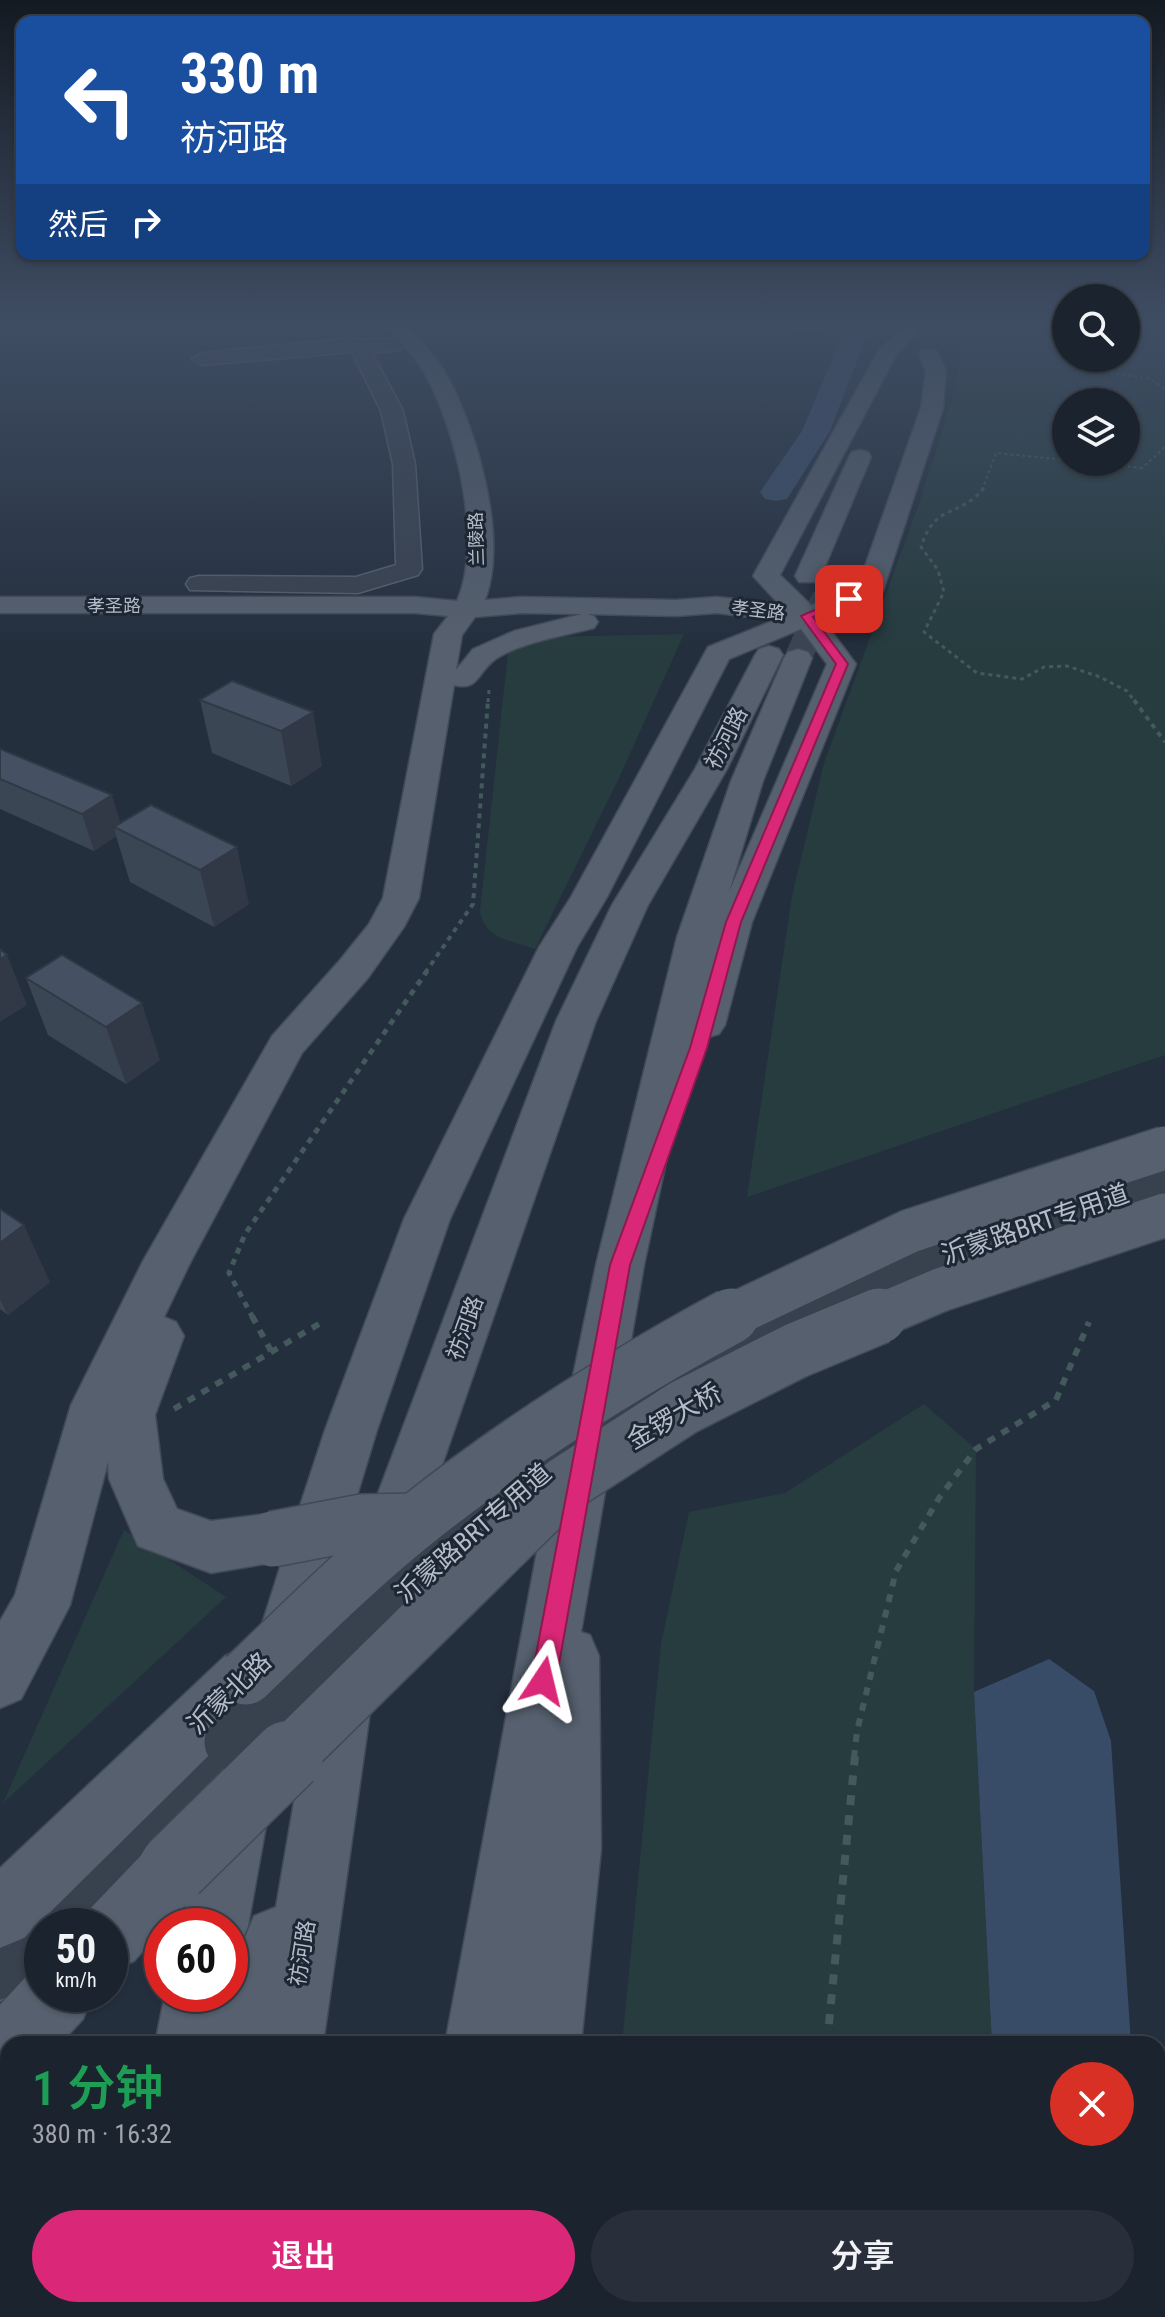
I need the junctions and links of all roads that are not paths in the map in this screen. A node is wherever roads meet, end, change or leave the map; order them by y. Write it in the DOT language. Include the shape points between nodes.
graph roads {
  1 [pos="396,430"];
  2 [pos="443,430"];
  3 [pos="845,430"];
  4 [pos="872,430"];
  5 [pos="925,430"];
  6 [pos="883,459"];
  7 [pos="853,532"];
  8 [pos="199,584"];
  9 [pos="0,608"];
  10 [pos="467,610"];
  11 [pos="620,613"];
  12 [pos="795,626"];
  13 [pos="477,678"];
  14 [pos="558,947"];
  15 [pos="1165,1148"];
  16 [pos="1165,1181"];
  17 [pos="506,1214"];
  18 [pos="1165,1215"];
  19 [pos="416,1521"];
  20 [pos="569,1530"];
  21 [pos="350,1646"];
  22 [pos="0,1678"];
  23 [pos="218,1908"];
  24 [pos="0,1914"];
  25 [pos="128,1918"];
  26 [pos="0,1966"];
  27 [pos="41,2012"];
  28 [pos="196,2012"];
  29 [pos="19,2036"];
  30 [pos="192,2036"];
  31 [pos="255,2036"];
  32 [pos="289,2036"];
  33 [pos="481,2036"];
  34 [pos="547,2036"];
  1 -- 8 [label="street" via="404,464 409,569 358,585"];
  2 -- 10 [label="main road, 兰陵路" via="458,513 457,588"];
  3 -- 12 [label="main road" via="766,576"];
  4 -- 12 [label="main road, 祊河路"];
  5 -- 12 [label="main road" via="870,591"];
  6 -- 7 [label="main road"];
  9 -- 10 [label="main road, 孝圣路"];
  10 -- 11 [label="main road, 孝圣路"];
  10 -- 12 [label="main road, 孝圣路" via="717,605"];
  10 -- 13 [label="main road, 兰陵路"];
  10 -- 22 [label="main road" via="448,634 401,898 354,969 286,1046 167,1261 97,1405 41,1605"];
  11 -- 12 [label="main road, 孝圣路"];
  11 -- 13 [label="main road" via="524,637 483,655"];
  12 -- 14 [label="main road" via="718,653"];
  12 -- 17 [label="main road, 祊河路" via="630,905 576,1021"];
  12 -- 20 [label="main road, 祊河路" via="696,937 620,1265"];
  13 -- 19 [label="main road, 兰陵路, bridge" via="424,901 303,1044 176,1292 129,1415 136,1479 158,1528 211,1547 362,1522"];
  14 -- 17 [label="main road"];
  14 -- 23 [label="main road" via="427,1219 351,1430 244,1775"];
  15 -- 19 [label="main road, 沂蒙北路, bridge" via="910,1231 764,1298 636,1367"];
  16 -- 26 [label="street, 沂蒙路BRT专用道, bridge" via="955,1249 843,1295 666,1383 601,1422 232,1742"];
  17 -- 21 [label="main road, 祊河路"];
  18 -- 25 [label="main road, 金锣大桥, bridge" via="940,1290 795,1351 684,1407 565,1484"];
  19 -- 24 [label="main road, 沂蒙北路, bridge" via="336,1590"];
  20 -- 33 [label="main road, 祊河路"];
  20 -- 34 [label="main road" via="568,1849"];
  21 -- 31 [label="main road"];
  21 -- 32 [label="main road, 祊河路"];
  27 -- 29 [label="main road"];
  28 -- 30 [label="main road"];
}
